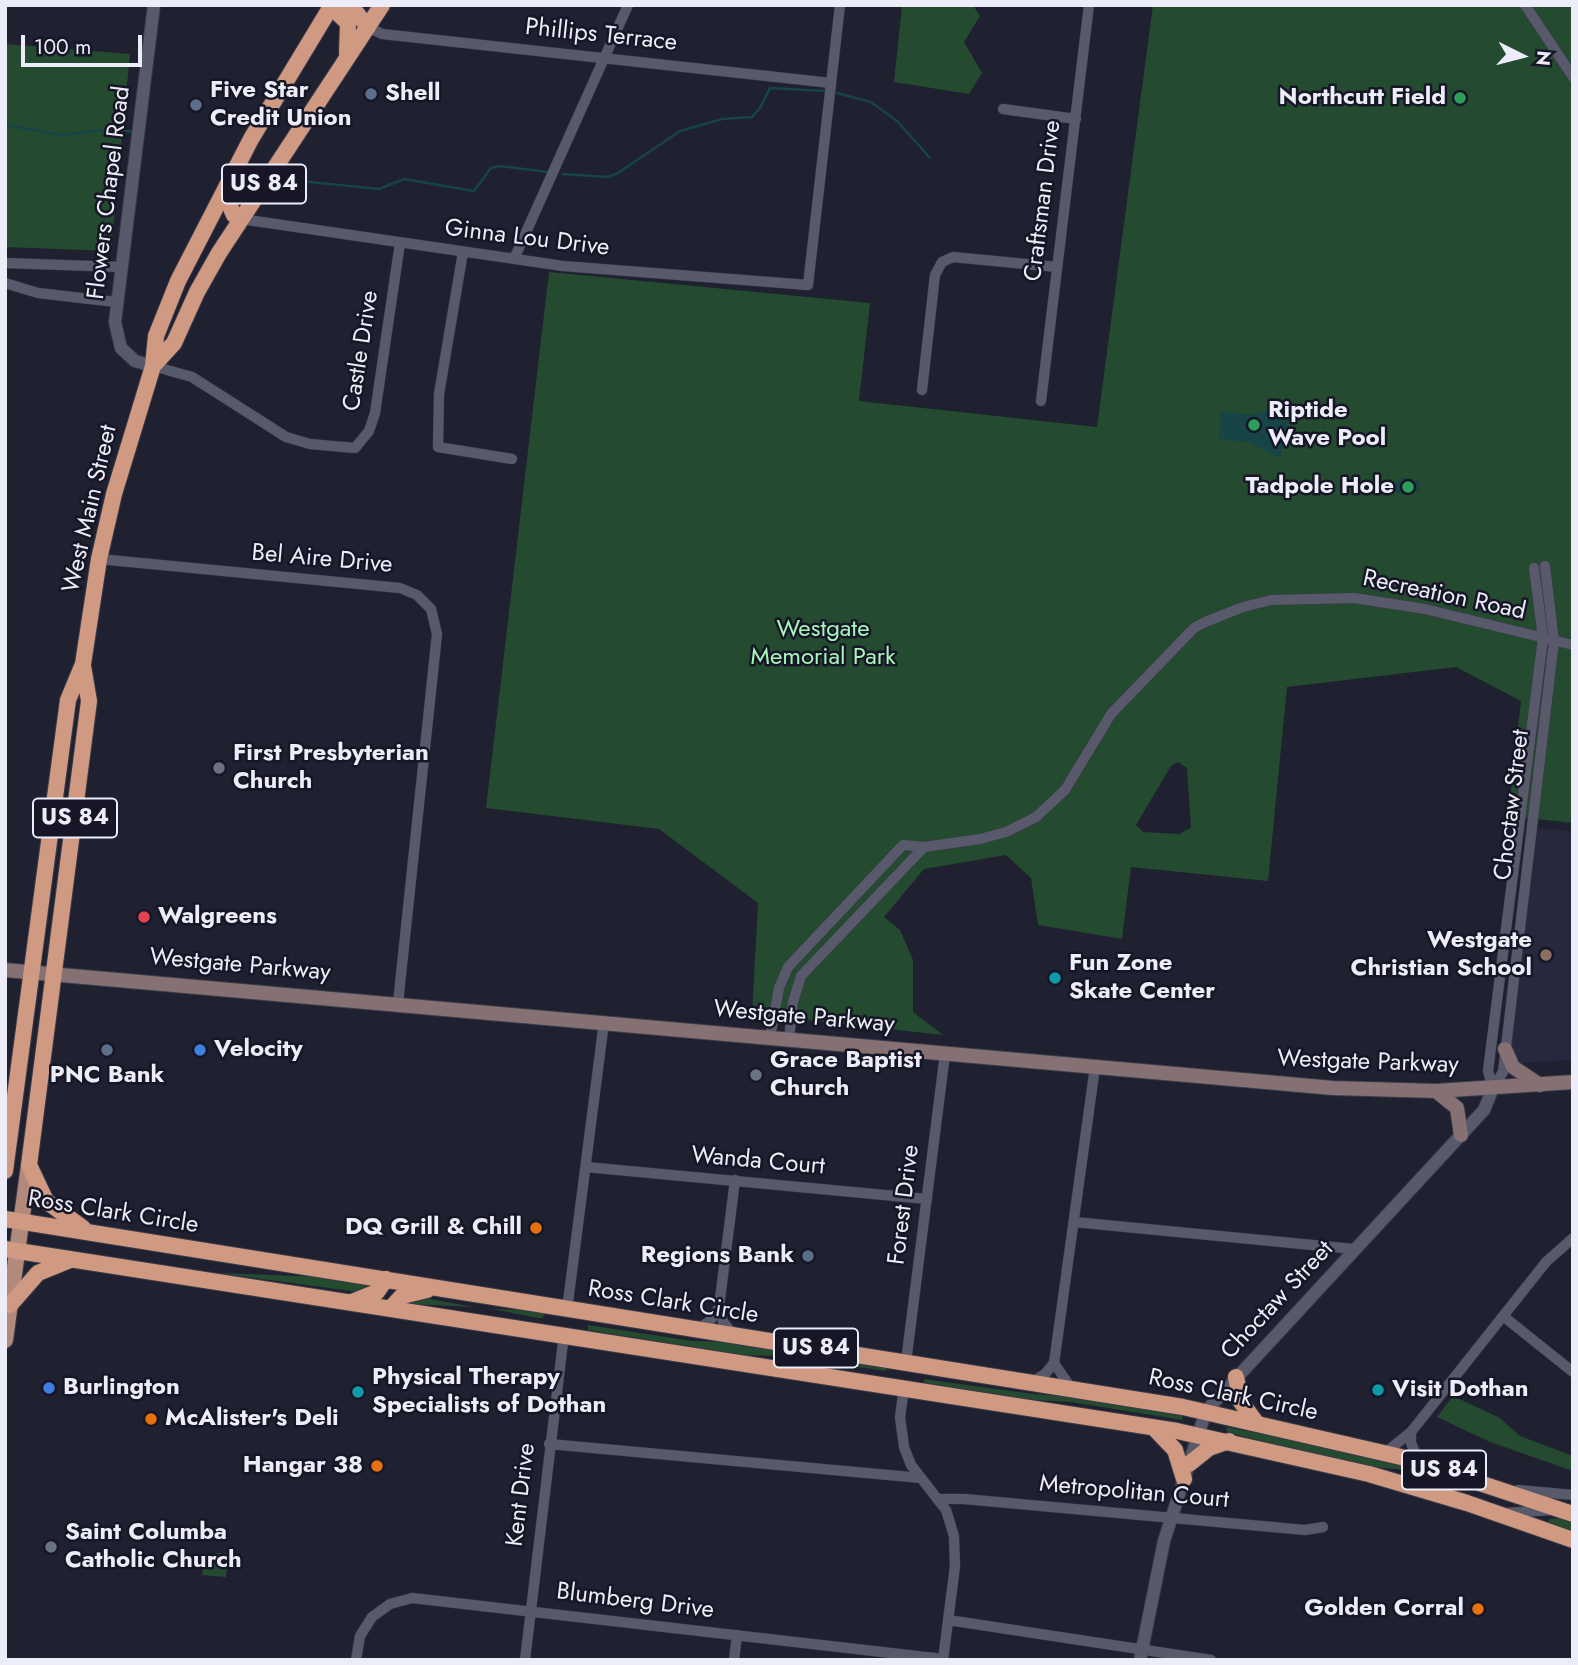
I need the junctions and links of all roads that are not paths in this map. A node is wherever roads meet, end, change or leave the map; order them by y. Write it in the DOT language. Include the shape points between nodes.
graph roads {
  1 [pos="154,5"];
  2 [pos="350,5"];
  3 [pos="382,5"];
  4 [pos="628,5"];
  5 [pos="840,5"];
  6 [pos="1089,5"];
  7 [pos="1525,5"];
  8 [pos="332,6"];
  9 [pos="368,27"];
  10 [pos="606,58"];
  11 [pos="346,60"];
  12 [pos="1573,77"];
  13 [pos="831,83"];
  14 [pos="1003,110"];
  15 [pos="1076,119"];
  16 [pos="229,181"];
  17 [pos="230,200"];
  18 [pos="253,201"];
  19 [pos="242,219"];
  20 [pos="400,243"];
  21 [pos="463,252"];
  22 [pos="514,259"];
  23 [pos="5,263"];
  24 [pos="121,267"];
  25 [pos="1057,267"];
  26 [pos="5,283"];
  27 [pos="116,302"];
  28 [pos="153,366"];
  29 [pos="922,390"];
  30 [pos="1041,401"];
  31 [pos="512,459"];
  32 [pos="99,559"];
  33 [pos="1539,567"];
  34 [pos="1549,640"];
  35 [pos="1573,645"];
  36 [pos="83,664"];
  37 [pos="924,846"];
  38 [pos="5,970"];
  39 [pos="33,971"];
  40 [pos="55,973"];
  41 [pos="398,1003"];
  42 [pos="604,1023"];
  43 [pos="770,1037"];
  44 [pos="789,1039"];
  45 [pos="1505,1049"];
  46 [pos="945,1054"];
  47 [pos="1095,1067"];
  48 [pos="1573,1082"];
  49 [pos="1540,1086"];
  50 [pos="1493,1088"];
  51 [pos="1436,1091"];
  52 [pos="1461,1135"];
  53 [pos="29,1165"];
  54 [pos="6,1166"];
  55 [pos="586,1167"];
  56 [pos="735,1180"];
  57 [pos="927,1199"];
  58 [pos="13,1221"];
  59 [pos="1073,1222"];
  60 [pos="88,1232"];
  61 [pos="1573,1238"];
  62 [pos="1354,1249"];
  63 [pos="11,1250"];
  64 [pos="71,1259"];
  65 [pos="386,1279"];
  66 [pos="436,1288"];
  67 [pos="350,1303"];
  68 [pos="10,1306"];
  69 [pos="719,1307"];
  70 [pos="390,1309"];
  71 [pos="567,1310"];
  72 [pos="602,1315"];
  73 [pos="1503,1316"];
  74 [pos="534,1329"];
  75 [pos="698,1330"];
  76 [pos="564,1334"];
  77 [pos="734,1336"];
  78 [pos="5,1340"];
  79 [pos="906,1362"];
  80 [pos="1054,1363"];
  81 [pos="940,1367"];
  82 [pos="1573,1373"];
  83 [pos="1236,1377"];
  84 [pos="1031,1382"];
  85 [pos="873,1383"];
  86 [pos="904,1388"];
  87 [pos="1071,1388"];
  88 [pos="1206,1411"];
  89 [pos="1255,1421"];
  90 [pos="1153,1427"];
  91 [pos="1411,1432"];
  92 [pos="1198,1435"];
  93 [pos="1229,1441"];
  94 [pos="549,1444"];
  95 [pos="1385,1453"];
  96 [pos="1419,1462"];
  97 [pos="1186,1471"];
  98 [pos="920,1478"];
  99 [pos="1501,1489"];
  100 [pos="1573,1495"];
  101 [pos="940,1499"];
  102 [pos="1569,1511"];
  103 [pos="1498,1513"];
  104 [pos="1171,1518"];
  105 [pos="1324,1527"];
  106 [pos="1573,1540"];
  107 [pos="530,1611"];
  108 [pos="948,1620"];
  109 [pos="737,1635"];
  110 [pos="1141,1655"];
  111 [pos="943,1659"];
  112 [pos="356,1660"];
  113 [pos="525,1660"];
  114 [pos="734,1660"];
  115 [pos="1211,1660"];
  1 -- 24 [label="street, Flowers Chapel Road"];
  2 -- 9 [label="highway"];
  3 -- 9 [label="highway, West Main Street / US 84"];
  4 -- 10 [label="street"];
  5 -- 13 [label="street"];
  6 -- 15 [label="street, Craftsman Drive"];
  7 -- 12 [label="street"];
  8 -- 11 [label="highway" via="348,23"];
  8 -- 16 [label="highway, West Main Street / US 84"];
  9 -- 10 [label="street, Phillips Terrace" via="382,34"];
  9 -- 11 [label="highway, West Main Street / US 84"];
  10 -- 13 [label="street, Phillips Terrace"];
  10 -- 22 [label="street"];
  11 -- 18 [label="highway, West Main Street / US 84"];
  13 -- 22 [label="street, Ginna Lou Drive" via="808,285"];
  14 -- 15 [label="street"];
  15 -- 25 [label="street, Craftsman Drive"];
  16 -- 17 [label="highway"];
  16 -- 28 [label="highway, West Main Street / US 84" via="166,308 156,336"];
  17 -- 18 [label="highway" via="239,204"];
  17 -- 19 [label="highway" via="234,215"];
  18 -- 19 [label="highway, West Main Street / US 84"];
  19 -- 20 [label="street, Ginna Lou Drive"];
  19 -- 28 [label="highway, West Main Street / US 84" via="197,292 174,343"];
  20 -- 21 [label="street, Ginna Lou Drive"];
  20 -- 28 [label="street, Castle Drive" via="375,414 355,448 286,438 192,377"];
  21 -- 22 [label="street, Ginna Lou Drive"];
  21 -- 31 [label="street" via="439,394 438,447"];
  23 -- 24 [label="street"];
  24 -- 27 [label="street, Flowers Chapel Road"];
  25 -- 29 [label="street" via="953,257 942,262 935,275"];
  25 -- 30 [label="street, Craftsman Drive"];
  26 -- 27 [label="street" via="38,293"];
  27 -- 28 [label="street, Flowers Chapel Road" via="115,331 121,348 135,361"];
  28 -- 32 [label="highway, West Main Street / US 84"];
  32 -- 36 [label="highway, West Main Street / US 84"];
  32 -- 41 [label="street, Bel Aire Drive" via="400,588 417,595 431,609 437,640"];
  33 -- 34 [label="street, Choctaw Street"];
  34 -- 35 [label="street, Recreation Road"];
  34 -- 37 [label="street, Recreation Road" via="1385,601 1286,598 1230,611 1194,628 1134,689 1104,723 1073,779 1046,809 993,836"];
  34 -- 45 [label="street, Choctaw Street"];
  34 -- 50 [label="street, Choctaw Street" via="1488,1071"];
  36 -- 39 [label="highway, West Main Street / US 84" via="68,700"];
  36 -- 40 [label="highway, West Main Street / US 84" via="89,701"];
  37 -- 43 [label="street, Recreation Road" via="903,845 788,967"];
  37 -- 44 [label="street" via="802,976 793,1002"];
  38 -- 39 [label="main road, Westgate Parkway"];
  39 -- 40 [label="main road, Westgate Parkway"];
  39 -- 54 [label="highway, West Main Street / US 84"];
  40 -- 41 [label="main road, Westgate Parkway"];
  40 -- 53 [label="highway, West Main Street / US 84"];
  41 -- 42 [label="main road, Westgate Parkway"];
  42 -- 43 [label="main road, Westgate Parkway"];
  42 -- 55 [label="street"];
  43 -- 44 [label="main road, Westgate Parkway"];
  44 -- 46 [label="main road, Westgate Parkway"];
  45 -- 49 [label="main road" via="1513,1067"];
  45 -- 50 [label="street, Choctaw Street" via="1503,1072"];
  46 -- 47 [label="main road, Westgate Parkway"];
  46 -- 57 [label="street, Forest Drive"];
  47 -- 51 [label="main road, Westgate Parkway" via="1322,1087"];
  47 -- 59 [label="street"];
  48 -- 49 [label="main road, Westgate Parkway"];
  49 -- 50 [label="main road, Westgate Parkway"];
  50 -- 51 [label="main road, Westgate Parkway"];
  50 -- 52 [label="street, Choctaw Street" via="1484,1110"];
  51 -- 52 [label="main road" via="1457,1108"];
  52 -- 62 [label="street, Choctaw Street"];
  53 -- 58 [label="main road, West Main Street"];
  53 -- 60 [label="highway, US 84" via="46,1201"];
  55 -- 56 [label="street, Wanda Court"];
  55 -- 71 [label="street"];
  56 -- 57 [label="street, Wanda Court"];
  56 -- 69 [label="street"];
  57 -- 79 [label="street, Forest Drive"];
  58 -- 60 [label="highway, Ross Clark Circle"];
  58 -- 63 [label="main road, West Main Street"];
  59 -- 62 [label="street"];
  59 -- 80 [label="street"];
  60 -- 65 [label="highway, Ross Clark Circle / US 84"];
  61 -- 73 [label="street" via="1546,1262"];
  62 -- 83 [label="street, Choctaw Street"];
  63 -- 64 [label="highway, Ross Clark Circle / US 84"];
  63 -- 68 [label="main road, West Main Street"];
  64 -- 67 [label="highway, Ross Clark Circle / US 84"];
  64 -- 68 [label="highway" via="38,1273"];
  65 -- 66 [label="highway, Ross Clark Circle / US 84"];
  65 -- 67 [label="highway" via="377,1292"];
  66 -- 70 [label="highway" via="402,1296"];
  66 -- 71 [label="highway, Ross Clark Circle / US 84"];
  67 -- 70 [label="highway, Ross Clark Circle / US 84"];
  68 -- 78 [label="main road, West Main Street"];
  69 -- 75 [label="street"];
  69 -- 77 [label="street"];
  70 -- 74 [label="highway, Ross Clark Circle / US 84"];
  71 -- 72 [label="highway, Ross Clark Circle / US 84"];
  71 -- 74 [label="highway"];
  72 -- 75 [label="highway, Ross Clark Circle / US 84"];
  72 -- 76 [label="highway"];
  73 -- 82 [label="street"];
  73 -- 91 [label="street"];
  74 -- 76 [label="highway, Ross Clark Circle / US 84"];
  75 -- 77 [label="highway, Ross Clark Circle / US 84"];
  76 -- 85 [label="highway, Ross Clark Circle / US 84"];
  76 -- 94 [label="street, Kent Drive"];
  77 -- 79 [label="highway, Ross Clark Circle / US 84"];
  79 -- 81 [label="highway, Ross Clark Circle / US 84"];
  79 -- 85 [label="highway"];
  80 -- 84 [label="street"];
  80 -- 87 [label="street"];
  81 -- 84 [label="highway, Ross Clark Circle / US 84"];
  81 -- 86 [label="highway"];
  83 -- 88 [label="street, Choctaw Street"];
  83 -- 89 [label="highway" via="1241,1402"];
  84 -- 87 [label="highway, Ross Clark Circle / US 84"];
  85 -- 86 [label="highway, Ross Clark Circle / US 84"];
  86 -- 90 [label="highway, Ross Clark Circle / US 84"];
  86 -- 98 [label="street" via="901,1435"];
  87 -- 88 [label="highway, Ross Clark Circle / US 84"];
  88 -- 89 [label="highway, Ross Clark Circle / US 84"];
  88 -- 92 [label="street, Choctaw Street"];
  89 -- 95 [label="highway, Ross Clark Circle / US 84"];
  90 -- 92 [label="highway, Ross Clark Circle / US 84"];
  90 -- 97 [label="highway" via="1175,1450"];
  91 -- 95 [label="street"];
  91 -- 96 [label="street"];
  92 -- 93 [label="highway, Ross Clark Circle / US 84"];
  92 -- 97 [label="street, Choctaw Street"];
  93 -- 97 [label="highway" via="1209,1448"];
  93 -- 103 [label="highway, Ross Clark Circle / US 84" via="1369,1474"];
  94 -- 98 [label="street"];
  94 -- 107 [label="street, Kent Drive"];
  95 -- 96 [label="highway, Ross Clark Circle / US 84"];
  96 -- 99 [label="highway, Ross Clark Circle / US 84"];
  97 -- 104 [label="street, Choctaw Street"];
  98 -- 101 [label="street"];
  99 -- 100 [label="street"];
  99 -- 102 [label="highway, Ross Clark Circle / US 84"];
  101 -- 104 [label="street, Metropolitan Court"];
  101 -- 108 [label="street" via="951,1521 955,1550"];
  102 -- 103 [label="street"];
  103 -- 106 [label="highway, Ross Clark Circle / US 84"];
  104 -- 105 [label="street, Metropolitan Court" via="1305,1530"];
  104 -- 110 [label="street, Choctaw Street"];
  107 -- 109 [label="street, Blumberg Drive"];
  107 -- 112 [label="street, Blumberg Drive" via="419,1598 397,1601 368,1623"];
  107 -- 113 [label="street, Kent Drive"];
  108 -- 110 [label="street"];
  108 -- 111 [label="street"];
  109 -- 111 [label="street, Blumberg Drive"];
  109 -- 114 [label="street"];
  110 -- 115 [label="street"];
}
